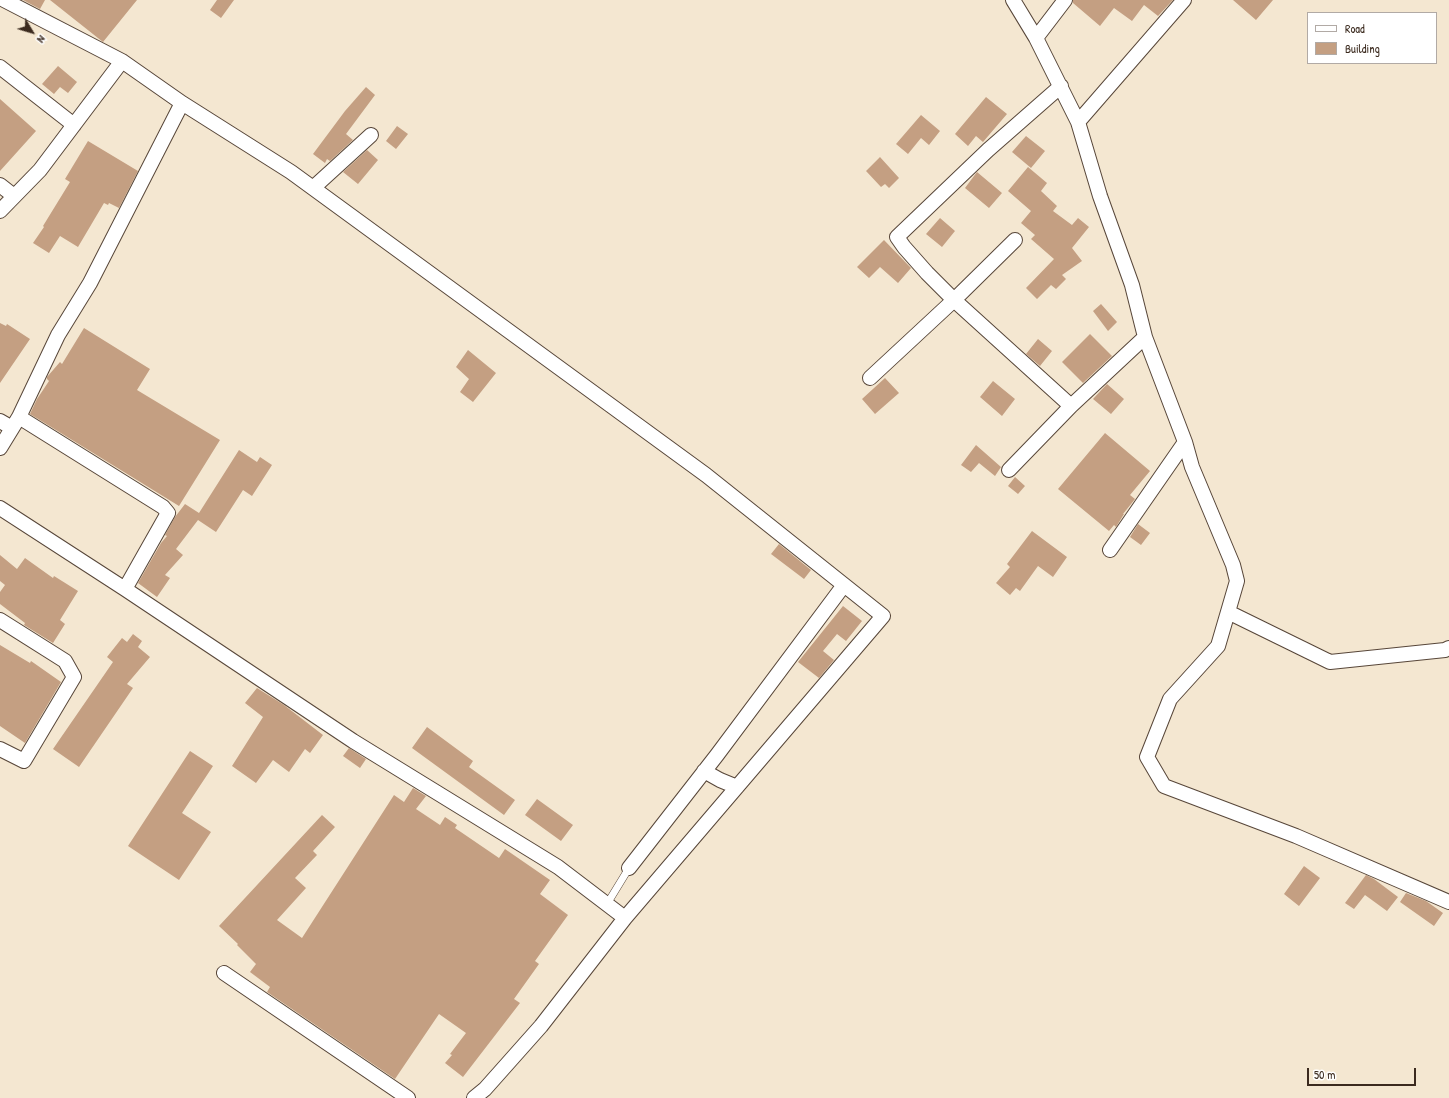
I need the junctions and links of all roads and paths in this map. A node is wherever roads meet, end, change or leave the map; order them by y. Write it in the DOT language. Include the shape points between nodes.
graph roads {
  1 [pos="4,0"];
  2 [pos="1013,0"];
  3 [pos="1065,0"];
  4 [pos="1184,0"];
  5 [pos="1036,38"];
  6 [pos="122,61"];
  7 [pos="0,67"];
  8 [pos="1061,86"];
  9 [pos="182,103"];
  10 [pos="1078,122"];
  11 [pos="74,125"];
  12 [pos="372,135"];
  13 [pos="0,185"];
  14 [pos="313,188"];
  15 [pos="14,196"];
  16 [pos="0,211"];
  17 [pos="1015,240"];
  18 [pos="954,300"];
  19 [pos="1145,338"];
  20 [pos="870,378"];
  21 [pos="1071,406"];
  22 [pos="10,422"];
  23 [pos="1185,442"];
  24 [pos="0,448"];
  25 [pos="1009,470"];
  26 [pos="0,508"];
  27 [pos="1110,550"];
  28 [pos="844,585"];
  29 [pos="125,589"];
  30 [pos="1228,612"];
  31 [pos="0,620"];
  32 [pos="1449,648"];
  33 [pos="0,749"];
  34 [pos="704,771"];
  35 [pos="737,787"];
  36 [pos="629,868"];
  37 [pos="1449,902"];
  38 [pos="607,904"];
  39 [pos="625,918"];
  40 [pos="224,973"];
  41 [pos="408,1098"];
  42 [pos="474,1098"];
  1 -- 6 [label="street"];
  2 -- 5 [label="street"];
  3 -- 5 [label="street"];
  4 -- 10 [label="street"];
  5 -- 8 [label="street"];
  6 -- 9 [label="street"];
  6 -- 11 [label="street"];
  7 -- 11 [label="street"];
  8 -- 10 [label="street"];
  8 -- 18 [label="street" via="988,150 897,237"];
  9 -- 14 [label="street"];
  9 -- 22 [label="street" via="90,283"];
  10 -- 19 [label="street" via="1100,196 1132,285"];
  11 -- 15 [label="street" via="40,170"];
  12 -- 14 [label="street"];
  13 -- 15 [label="street"];
  14 -- 28 [label="street" via="706,475"];
  15 -- 16 [label="street"];
  17 -- 18 [label="street"];
  18 -- 20 [label="street"];
  18 -- 21 [label="street"];
  19 -- 21 [label="street"];
  19 -- 23 [label="street"];
  21 -- 25 [label="street"];
  22 -- 24 [label="street"];
  22 -- 29 [label="street" via="168,513"];
  23 -- 27 [label="street"];
  23 -- 30 [label="street" via="1192,467 1233,565 1237,581"];
  26 -- 29 [label="street"];
  28 -- 34 [label="street"];
  28 -- 35 [label="street" via="883,616"];
  29 -- 38 [label="street" via="352,741 558,867"];
  30 -- 32 [label="street" via="1330,662"];
  30 -- 37 [label="street" via="1218,646 1170,699 1147,756 1164,786 1296,836"];
  31 -- 33 [label="street" via="65,661 74,677 24,761"];
  34 -- 35 [label="street"];
  34 -- 36 [label="street"];
  35 -- 39 [label="street"];
  36 -- 38 [label="lane"];
  38 -- 39 [label="street"];
  39 -- 42 [label="street" via="541,1026"];
  40 -- 41 [label="street"];
}
